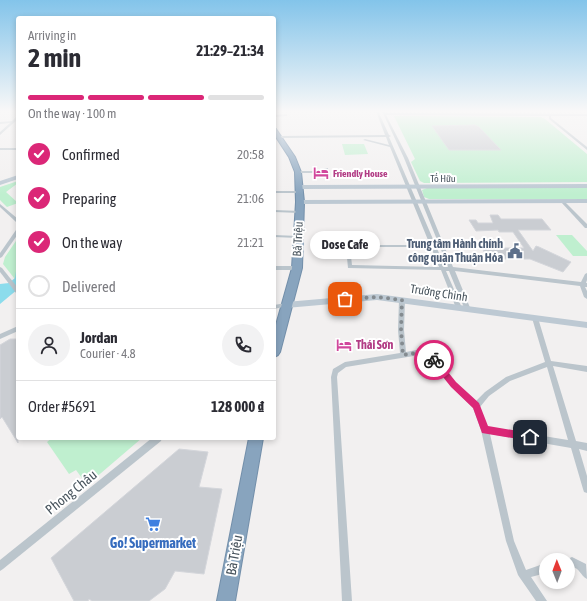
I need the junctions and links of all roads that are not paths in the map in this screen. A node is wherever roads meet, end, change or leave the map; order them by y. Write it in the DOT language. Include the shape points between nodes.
graph roads {
  1 [pos="280,139"];
  2 [pos="345,139"];
  3 [pos="376,139"];
  4 [pos="388,139"];
  5 [pos="397,139"];
  6 [pos="576,139"];
  7 [pos="366,140"];
  8 [pos="391,146"];
  9 [pos="586,147"];
  10 [pos="0,149"];
  11 [pos="16,149"];
  12 [pos="327,169"];
  13 [pos="298,172"];
  14 [pos="16,173"];
  15 [pos="16,177"];
  16 [pos="0,178"];
  17 [pos="0,183"];
  18 [pos="587,186"];
  19 [pos="357,187"];
  20 [pos="409,187"];
  21 [pos="418,187"];
  22 [pos="300,189"];
  23 [pos="276,192"];
  24 [pos="360,201"];
  25 [pos="415,201"];
  26 [pos="424,201"];
  27 [pos="562,201"];
  28 [pos="587,201"];
  29 [pos="300,202"];
  30 [pos="0,205"];
  31 [pos="276,211"];
  32 [pos="300,212"];
  33 [pos="16,219"];
  34 [pos="587,227"];
  35 [pos="16,235"];
  36 [pos="276,236"];
  37 [pos="298,237"];
  38 [pos="433,246"];
  39 [pos="0,256"];
  40 [pos="276,268"];
  41 [pos="296,268"];
  42 [pos="0,269"];
  43 [pos="442,269"];
  44 [pos="452,269"];
  45 [pos="587,275"];
  46 [pos="584,285"];
  47 [pos="16,290"];
  48 [pos="587,297"];
  49 [pos="402,300"];
  50 [pos="286,305"];
  51 [pos="276,307"];
  52 [pos="459,308"];
  53 [pos="468,310"];
  54 [pos="535,318"];
  55 [pos="587,325"];
  56 [pos="16,329"];
  57 [pos="0,337"];
  58 [pos="276,344"];
  59 [pos="403,355"];
  60 [pos="550,364"];
  61 [pos="587,369"];
  62 [pos="476,406"];
  63 [pos="485,430"];
  64 [pos="156,440"];
  65 [pos="256,440"];
  66 [pos="575,444"];
  67 [pos="587,447"];
  68 [pos="587,489"];
  69 [pos="575,563"];
  70 [pos="0,566"];
  71 [pos="539,570"];
  72 [pos="587,574"];
  73 [pos="523,575"];
  74 [pos="226,601"];
  75 [pos="347,601"];
  76 [pos="542,601"];
  1 -- 13 [label="highway, Bà Triệu"];
  2 -- 7 [label="street"];
  3 -- 7 [label="street"];
  4 -- 8 [label="street"];
  5 -- 21 [label="street"];
  6 -- 9 [label="street"];
  7 -- 8 [label="street"];
  8 -- 20 [label="street"];
  10 -- 11 [label="street"];
  12 -- 13 [label="street"];
  13 -- 22 [label="highway, Bà Triệu"];
  14 -- 16 [label="main road"];
  15 -- 17 [label="main road"];
  18 -- 21 [label="main road, Tố Hữu"];
  19 -- 20 [label="main road, Tố Hữu"];
  19 -- 22 [label="main road, Tố Hữu"];
  19 -- 24 [label="main road"];
  20 -- 21 [label="main road, Tố Hữu"];
  20 -- 25 [label="street"];
  21 -- 26 [label="street"];
  22 -- 23 [label="street, Tố Hữu"];
  22 -- 29 [label="highway, Bà Triệu"];
  24 -- 25 [label="main road, Tố Hữu"];
  24 -- 29 [label="main road, Tố Hữu"];
  25 -- 26 [label="main road, Tố Hữu"];
  25 -- 38 [label="street"];
  26 -- 27 [label="main road, Tố Hữu"];
  26 -- 44 [label="street"];
  27 -- 28 [label="main road, Tố Hữu"];
  27 -- 34 [label="street"];
  29 -- 32 [label="highway, Bà Triệu"];
  30 -- 33 [label="street"];
  31 -- 32 [label="street"];
  32 -- 37 [label="highway, Bà Triệu"];
  35 -- 39 [label="street"];
  36 -- 37 [label="street"];
  37 -- 41 [label="highway, Bà Triệu"];
  38 -- 43 [label="street"];
  38 -- 43 [label="street" via="351,246 348,247 350,267"];
  40 -- 41 [label="street"];
  41 -- 50 [label="highway, Bà Triệu"];
  42 -- 47 [label="street"];
  43 -- 44 [label="street"];
  43 -- 52 [label="street"];
  44 -- 46 [label="street"];
  44 -- 53 [label="street"];
  45 -- 46 [label="street"];
  46 -- 48 [label="street"];
  49 -- 50 [label="main road, Trường Chinh" via="377,297"];
  49 -- 52 [label="main road, Trường Chinh"];
  49 -- 59 [label="street"];
  50 -- 51 [label="street"];
  50 -- 58 [label="highway, Bà Triệu"];
  52 -- 53 [label="main road, Trường Chinh"];
  53 -- 54 [label="main road, Trường Chinh"];
  54 -- 55 [label="main road, Trường Chinh"];
  54 -- 60 [label="street"];
  56 -- 57 [label="street"];
  59 -- 62 [label="street" via="428,351 454,385"];
  59 -- 75 [label="street" via="345,366 335,371"];
  60 -- 61 [label="street"];
  60 -- 62 [label="street" via="508,379 487,394"];
  60 -- 66 [label="street"];
  62 -- 63 [label="street"];
  63 -- 66 [label="street"];
  63 -- 73 [label="street" via="510,541"];
  64 -- 70 [label="street, Phong Châu"];
  65 -- 74 [label="highway, Bà Triệu"];
  66 -- 67 [label="street"];
  66 -- 68 [label="street"];
  69 -- 72 [label="street" via="583,567"];
  71 -- 73 [label="street"];
  73 -- 76 [label="street"];
}
